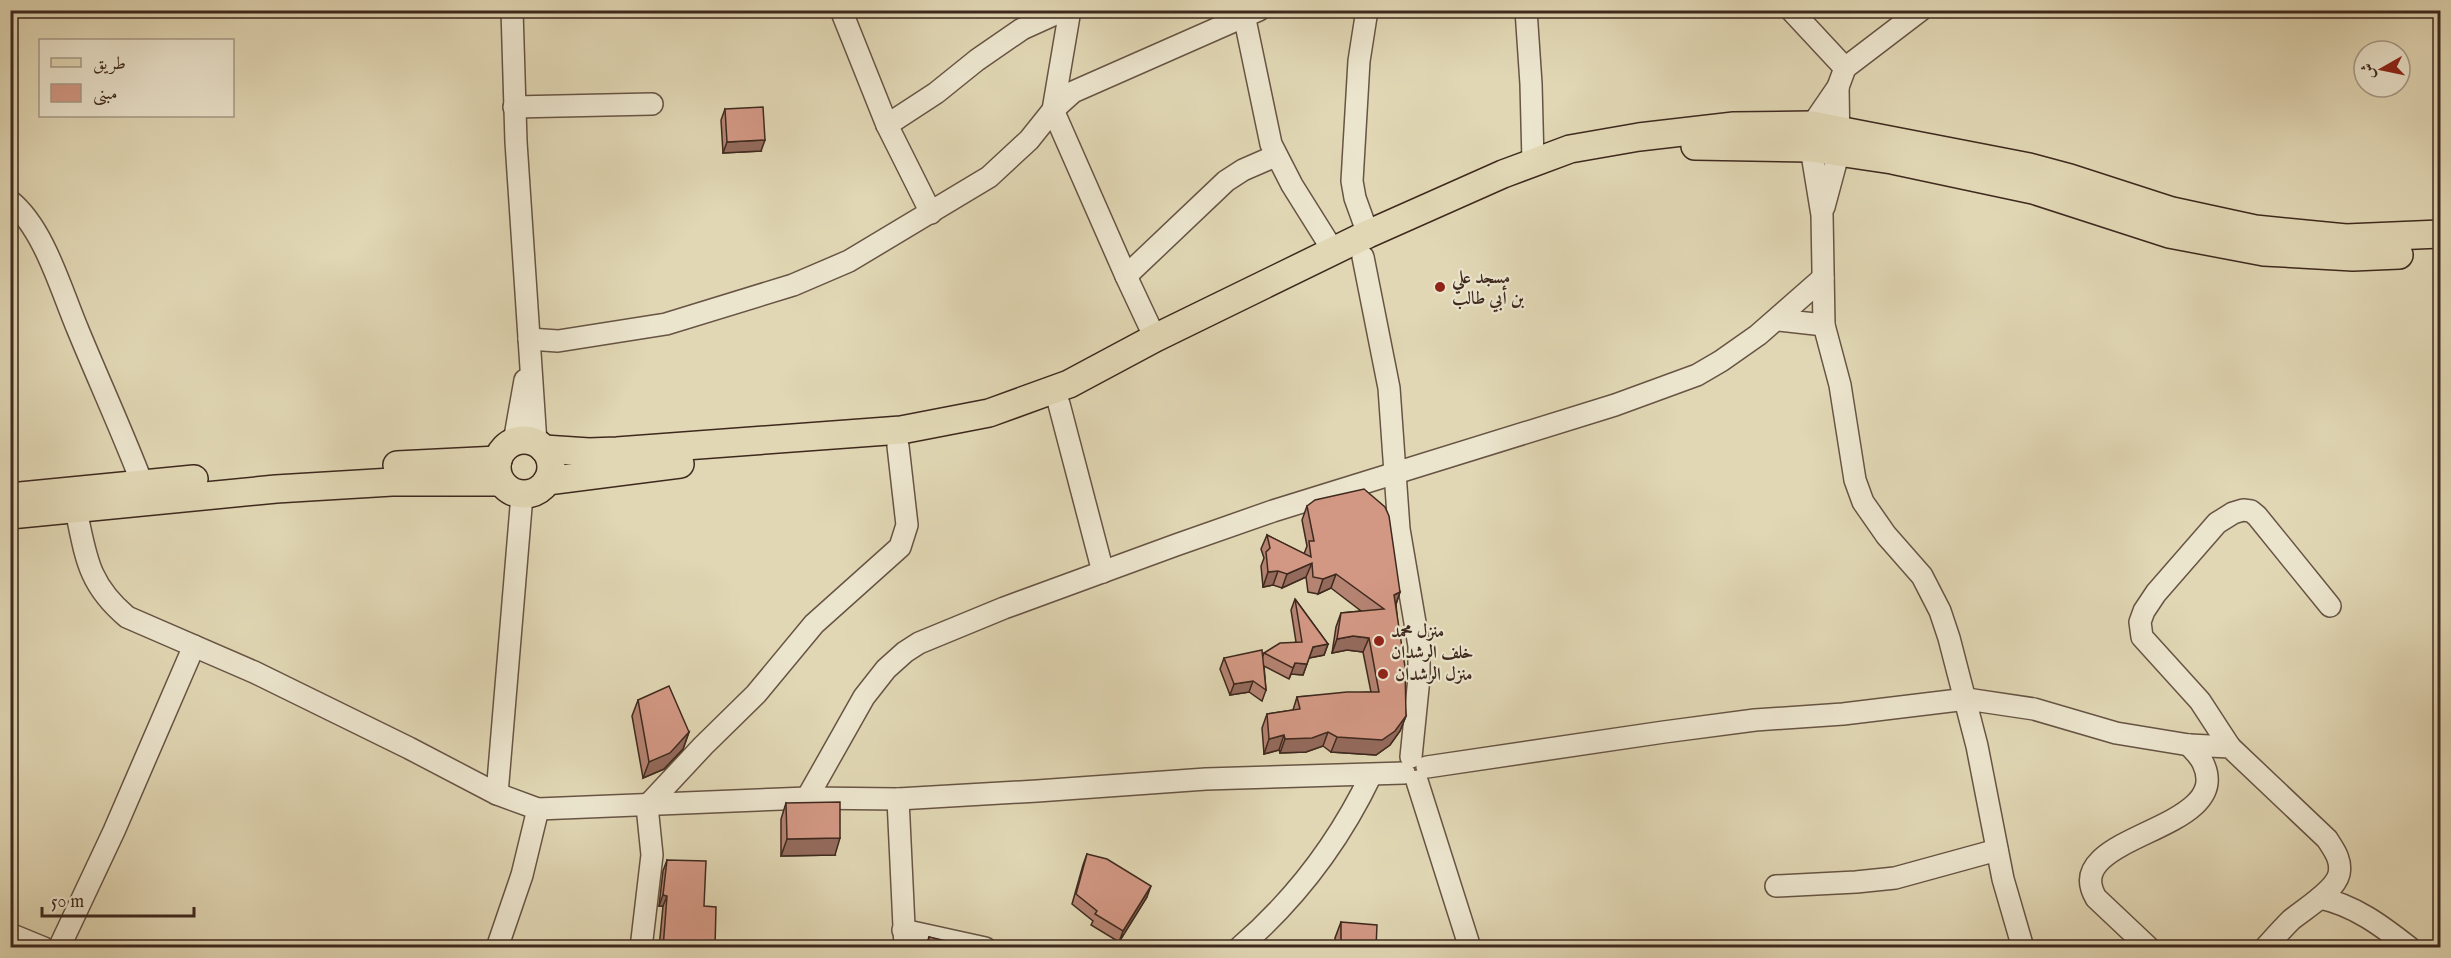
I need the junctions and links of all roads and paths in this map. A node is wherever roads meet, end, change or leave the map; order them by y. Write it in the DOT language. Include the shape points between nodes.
graph roads {
  1 [pos="512,10"];
  2 [pos="841,10"];
  3 [pos="1064,10"];
  4 [pos="1070,10"];
  5 [pos="1366,10"];
  6 [pos="1526,10"];
  7 [pos="1791,10"];
  8 [pos="1921,10"];
  9 [pos="1249,13"];
  10 [pos="1842,78"];
  11 [pos="652,104"];
  12 [pos="514,107"];
  13 [pos="1053,110"];
  14 [pos="887,125"];
  15 [pos="1811,137"];
  16 [pos="1839,140"];
  17 [pos="1275,156"];
  18 [pos="1533,162"];
  19 [pos="10,201"];
  20 [pos="931,213"];
  21 [pos="1822,215"];
  22 [pos="2440,234"];
  23 [pos="1366,245"];
  24 [pos="1334,252"];
  25 [pos="2440,252"];
  26 [pos="1126,276"];
  27 [pos="1823,278"];
  28 [pos="1778,320"];
  29 [pos="1824,325"];
  30 [pos="1155,338"];
  31 [pos="530,348"];
  32 [pos="1059,404"];
  33 [pos="898,446"];
  34 [pos="519,462"];
  35 [pos="1396,474"];
  36 [pos="142,483"];
  37 [pos="10,496"];
  38 [pos="76,510"];
  39 [pos="10,515"];
  40 [pos="1103,572"];
  41 [pos="2330,606"];
  42 [pos="194,646"];
  43 [pos="1966,699"];
  44 [pos="2189,745"];
  45 [pos="2230,747"];
  46 [pos="1415,769"];
  47 [pos="1371,775"];
  48 [pos="496,795"];
  49 [pos="807,798"];
  50 [pos="898,798"];
  51 [pos="647,806"];
  52 [pos="538,809"];
  53 [pos="1997,850"];
  54 [pos="1776,886"];
  55 [pos="2320,898"];
  56 [pos="10,934"];
  57 [pos="904,939"];
  58 [pos="44,948"];
  59 [pos="59,948"];
  60 [pos="497,948"];
  61 [pos="641,948"];
  62 [pos="985,948"];
  63 [pos="1239,948"];
  64 [pos="1470,948"];
  65 [pos="2023,948"];
  66 [pos="2149,948"];
  67 [pos="2265,948"];
  68 [pos="2410,948"];
  1 -- 12 [label="street"];
  2 -- 14 [label="street"];
  3 -- 14 [label="street" via="1022,29"];
  4 -- 13 [label="street"];
  5 -- 23 [label="street" via="1352,181"];
  6 -- 18 [label="street"];
  7 -- 10 [label="street"];
  8 -- 10 [label="street"];
  9 -- 13 [label="street" via="1094,81 1073,92"];
  9 -- 17 [label="street" via="1265,123"];
  10 -- 15 [label="street"];
  10 -- 16 [label="street"];
  11 -- 12 [label="street"];
  12 -- 31 [label="street"];
  13 -- 20 [label="street" via="1008,161"];
  13 -- 26 [label="street"];
  14 -- 20 [label="street"];
  15 -- 16 [label="main road"];
  15 -- 18 [label="main road" via="1744,126 1583,146"];
  15 -- 21 [label="street"];
  15 -- 23 [label="main road" via="1700,145 1576,164 1523,180"];
  16 -- 21 [label="street"];
  16 -- 22 [label="main road" via="2029,167 2172,211 2247,228 2346,238"];
  16 -- 25 [label="main road" via="1922,165 2033,190 2169,234 2236,247 2353,257"];
  17 -- 24 [label="street"];
  17 -- 26 [label="street" via="1227,180"];
  18 -- 23 [label="main road"];
  19 -- 36 [label="street" via="26,215 43,246"];
  20 -- 31 [label="street" via="849,261 753,298 636,330"];
  21 -- 27 [label="street"];
  23 -- 24 [label="main road"];
  23 -- 32 [label="main road"];
  23 -- 35 [label="street" via="1389,388"];
  24 -- 30 [label="main road"];
  26 -- 30 [label="street"];
  27 -- 28 [label="street"];
  27 -- 29 [label="street"];
  28 -- 29 [label="street"];
  28 -- 35 [label="street" via="1697,375"];
  29 -- 43 [label="street" via="1840,386 1855,480 1863,502 1931,591 1950,638"];
  30 -- 34 [label="main road" via="1059,388 964,420 862,433 589,452"];
  31 -- 34 [label="street"];
  32 -- 33 [label="main road" via="996,428"];
  32 -- 40 [label="street"];
  33 -- 34 [label="main road" via="722,459 548,481 539,491"];
  33 -- 51 [label="street" via="907,525 900,546 814,624 748,702"];
  34 -- 36 [label="main road" via="272,472"];
  34 -- 38 [label="main road" via="392,482 276,489"];
  34 -- 48 [label="street"];
  35 -- 40 [label="street" via="1273,511"];
  35 -- 46 [label="street" via="1400,537 1419,646 1411,741"];
  36 -- 37 [label="main road"];
  38 -- 39 [label="main road"];
  38 -- 42 [label="street" via="90,572 111,604 127,617"];
  40 -- 49 [label="street" via="1004,608 905,652 864,697"];
  41 -- 45 [label="street" via="2257,516 2243,510 2217,523 2148,603 2140,621 2142,637 2200,701"];
  42 -- 48 [label="street" via="254,672"];
  42 -- 59 [label="street"];
  43 -- 44 [label="street" via="2011,704 2116,733"];
  43 -- 46 [label="street" via="1755,720"];
  43 -- 53 [label="street"];
  44 -- 45 [label="street"];
  44 -- 66 [label="street" via="2206,772 2206,783 2198,799 2176,818 2115,850 2091,873 2096,898"];
  45 -- 55 [label="street" via="2335,851 2337,879"];
  46 -- 47 [label="street"];
  46 -- 64 [label="street"];
  47 -- 50 [label="street" via="1206,779"];
  47 -- 63 [label="street" via="1352,814 1315,870"];
  48 -- 52 [label="street"];
  49 -- 50 [label="street"];
  49 -- 51 [label="street"];
  50 -- 57 [label="street"];
  51 -- 52 [label="street"];
  51 -- 61 [label="street" via="652,855"];
  52 -- 60 [label="street" via="522,875"];
  53 -- 54 [label="street" via="1877,881"];
  53 -- 65 [label="street"];
  55 -- 67 [label="street"];
  55 -- 68 [label="street" via="2366,916"];
  56 -- 58 [label="street"];
  57 -- 62 [label="street"];
}
